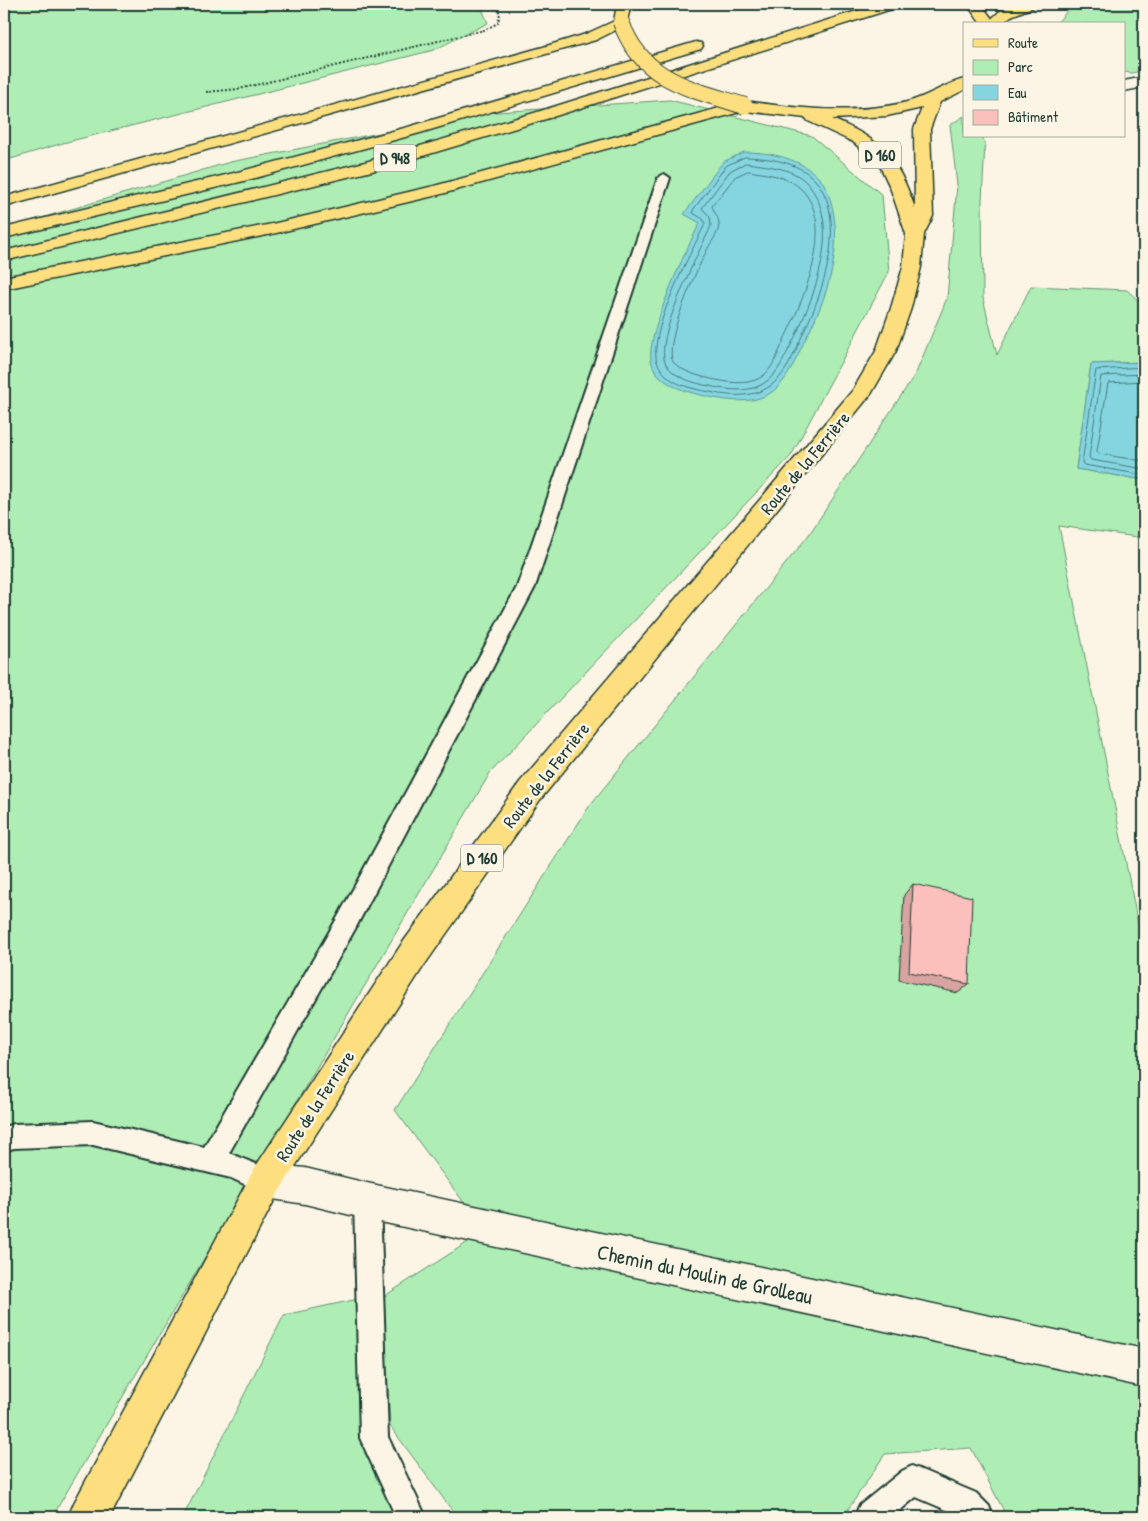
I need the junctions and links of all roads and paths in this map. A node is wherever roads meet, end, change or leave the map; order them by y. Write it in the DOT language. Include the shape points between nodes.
graph roads {
  1 [pos="493,4"];
  2 [pos="624,4"];
  3 [pos="893,4"];
  4 [pos="974,4"];
  5 [pos="1028,4"];
  6 [pos="621,22"];
  7 [pos="988,22"];
  8 [pos="995,22"];
  9 [pos="713,41"];
  10 [pos="1144,82"];
  11 [pos="963,84"];
  12 [pos="1126,86"];
  13 [pos="206,92"];
  14 [pos="933,99"];
  15 [pos="745,106"];
  16 [pos="804,114"];
  17 [pos="664,178"];
  18 [pos="4,202"];
  19 [pos="4,233"];
  20 [pos="915,234"];
  21 [pos="4,256"];
  22 [pos="4,283"];
  23 [pos="4,1139"];
  24 [pos="210,1161"];
  25 [pos="266,1181"];
  26 [pos="367,1201"];
  27 [pos="1144,1368"];
  28 [pos="88,1517"];
  29 [pos="411,1517"];
  30 [pos="870,1517"];
  31 [pos="978,1517"];
  1 -- 13 [label="path" via="500,13 498,23 484,30 240,89"];
  2 -- 6 [label="main road"];
  3 -- 21 [label="main road, D 948" via="540,116 370,166"];
  4 -- 7 [label="main road"];
  5 -- 8 [label="main road" via="1006,13"];
  6 -- 15 [label="main road, bridge" via="632,50 646,64 690,89"];
  6 -- 18 [label="main road" via="591,37 548,50"];
  9 -- 19 [label="main road, D 948" via="414,130 238,177"];
  10 -- 12 [label="street"];
  11 -- 14 [label="main road"];
  14 -- 16 [label="main road" via="895,109 851,114"];
  14 -- 20 [label="main road, Route de la Ferrière / D 160" via="922,129 924,216"];
  15 -- 16 [label="main road"];
  15 -- 22 [label="main road, D 948" via="438,190 272,229"];
  16 -- 20 [label="main road, Route de la Ferrière / D 160" via="844,130 882,156 892,171"];
  17 -- 24 [label="lane" via="526,587 347,922"];
  20 -- 25 [label="main road, Route de la Ferrière / D 160" via="912,267 901,308 886,351 861,394 530,791 412,956"];
  23 -- 24 [label="lane" via="93,1134"];
  24 -- 25 [label="lane" via="232,1166"];
  25 -- 26 [label="street, Chemin du Moulin de Grolleau" via="305,1186"];
  25 -- 28 [label="main road, Route de la Ferrière / D 160"];
  26 -- 27 [label="street, Chemin du Moulin de Grolleau"];
  26 -- 29 [label="lane" via="374,1438"];
  30 -- 31 [label="lane" via="912,1481 966,1503"];
}
